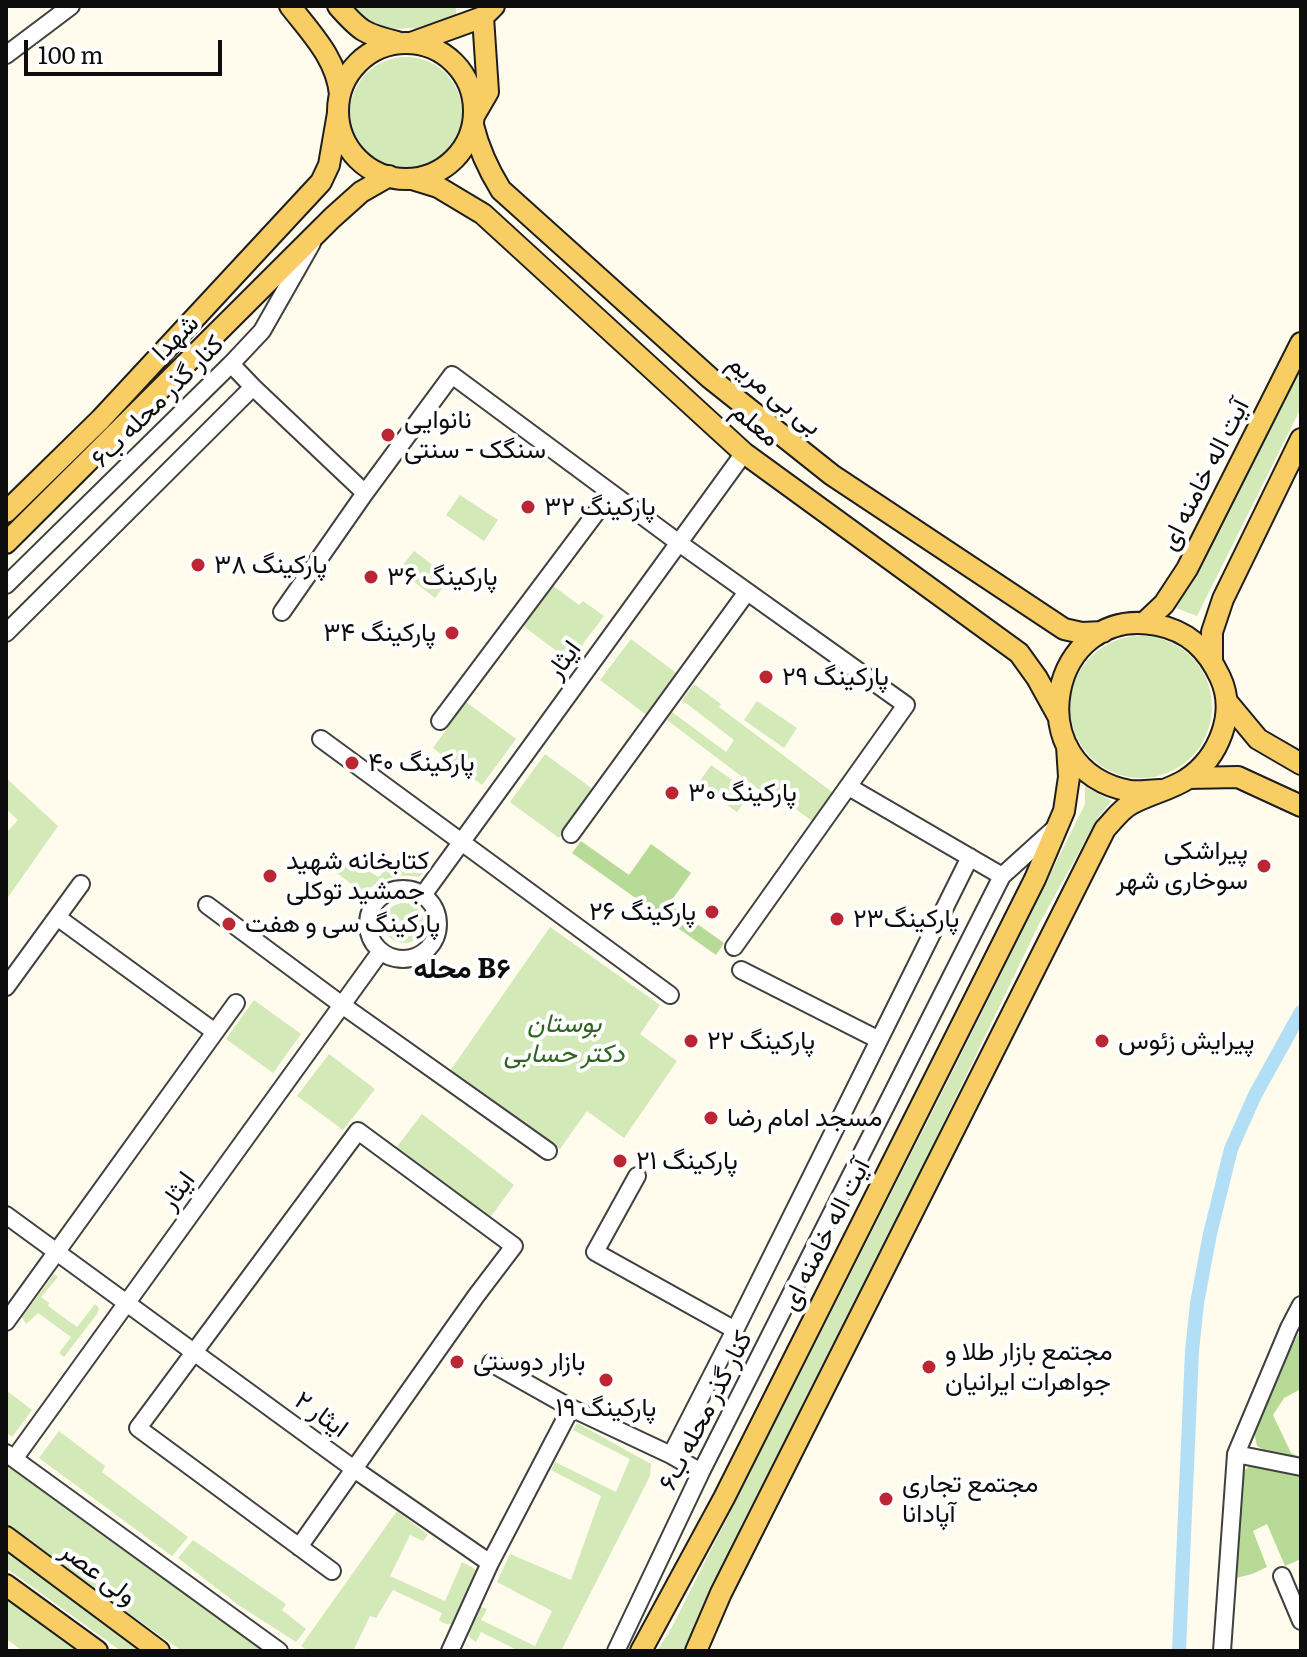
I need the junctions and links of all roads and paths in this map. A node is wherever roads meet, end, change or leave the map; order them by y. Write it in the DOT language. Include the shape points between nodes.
graph roads {
  1 [pos="71,6"];
  2 [pos="290,6"];
  3 [pos="338,6"];
  4 [pos="483,10"];
  5 [pos="406,43"];
  6 [pos="6,55"];
  7 [pos="339,104"];
  8 [pos="473,121"];
  9 [pos="389,176"];
  10 [pos="412,179"];
  11 [pos="501,190"];
  12 [pos="309,195"];
  13 [pos="483,214"];
  14 [pos="325,226"];
  15 [pos="1301,343"];
  16 [pos="231,364"];
  17 [pos="253,387"];
  18 [pos="1301,439"];
  19 [pos="744,453"];
  20 [pos="365,493"];
  21 [pos="611,493"];
  22 [pos="6,512"];
  23 [pos="6,543"];
  24 [pos="679,543"];
  25 [pos="6,585"];
  26 [pos="747,592"];
  27 [pos="282,612"];
  28 [pos="1145,622"];
  29 [pos="1103,632"];
  30 [pos="6,633"];
  31 [pos="1212,660"];
  32 [pos="1228,703"];
  33 [pos="1058,716"];
  34 [pos="440,721"];
  35 [pos="321,739"];
  36 [pos="1067,746"];
  37 [pos="1301,764"];
  38 [pos="1188,778"];
  39 [pos="849,787"];
  40 [pos="1160,790"];
  41 [pos="1301,806"];
  42 [pos="1058,825"];
  43 [pos="571,834"];
  44 [pos="461,843"];
  45 [pos="970,857"];
  46 [pos="1002,876"];
  47 [pos="81,884"];
  48 [pos="423,895"];
  49 [pos="207,905"];
  50 [pos="57,917"];
  51 [pos="734,947"];
  52 [pos="381,951"];
  53 [pos="741,970"];
  54 [pos="6,987"];
  55 [pos="670,995"];
  56 [pos="236,1003"];
  57 [pos="342,1005"];
  58 [pos="215,1032"];
  59 [pos="879,1040"];
  60 [pos="548,1151"];
  61 [pos="637,1176"];
  62 [pos="6,1215"];
  63 [pos="55,1252"];
  64 [pos="126,1304"];
  65 [pos="1301,1305"];
  66 [pos="6,1322"];
  67 [pos="735,1330"];
  68 [pos="195,1353"];
  69 [pos="491,1363"];
  70 [pos="571,1408"];
  71 [pos="1236,1454"];
  72 [pos="671,1455"];
  73 [pos="10,1456"];
  74 [pos="1301,1467"];
  75 [pos="354,1469"];
  76 [pos="701,1472"];
  77 [pos="6,1537"];
  78 [pos="299,1547"];
  79 [pos="490,1563"];
  80 [pos="332,1571"];
  81 [pos="1282,1576"];
  82 [pos="6,1585"];
  83 [pos="1301,1621"];
  84 [pos="97,1651"];
  85 [pos="159,1651"];
  86 [pos="279,1651"];
  87 [pos="450,1651"];
  88 [pos="616,1651"];
  89 [pos="641,1651"];
  90 [pos="696,1651"];
  91 [pos="1222,1651"];
  1 -- 6 [label="street"];
  2 -- 7 [label="main road" via="325,51 339,83"];
  3 -- 5 [label="main road" via="374,37"];
  4 -- 5 [label="main road"];
  4 -- 8 [label="main road" via="488,92"];
  5 -- 7 [label="main road" via="384,47 356,65"];
  5 -- 8 [label="main road" via="432,48 464,75 472,95"];
  7 -- 9 [label="main road" via="344,138 359,159"];
  7 -- 12 [label="main road, شهدا" via="329,165"];
  8 -- 10 [label="main road" via="458,156 429,175"];
  8 -- 11 [label="main road, بی بی مریم" via="487,168"];
  9 -- 10 [label="main road"];
  9 -- 14 [label="main road, شهدا" via="361,192"];
  10 -- 13 [label="main road, معلم" via="438,187"];
  11 -- 13 [label="main road" via="485,203"];
  11 -- 29 [label="main road, بی بی مریم" via="710,378 832,475 1064,629"];
  12 -- 14 [label="main road"];
  12 -- 22 [label="main road, شهدا" via="101,419"];
  13 -- 19 [label="main road, معلم"];
  14 -- 16 [label="street, کنار گذر محله ب۶" via="262,331"];
  14 -- 23 [label="main road, شهدا"];
  15 -- 28 [label="main road, آیت اله خامنه ای" via="1187,569"];
  16 -- 17 [label="street"];
  16 -- 25 [label="street, کنار گذر محله ب۶"];
  17 -- 20 [label="street"];
  17 -- 30 [label="street"];
  18 -- 31 [label="main road" via="1223,599 1212,632"];
  19 -- 24 [label="street, ایثار"];
  19 -- 33 [label="main road, معلم" via="1019,653"];
  20 -- 21 [label="street" via="452,375"];
  20 -- 27 [label="street"];
  21 -- 24 [label="street"];
  21 -- 34 [label="street"];
  24 -- 26 [label="street"];
  24 -- 44 [label="street, ایثار"];
  26 -- 39 [label="street" via="906,705"];
  26 -- 43 [label="street"];
  28 -- 29 [label="main road"];
  28 -- 31 [label="main road" via="1182,634"];
  29 -- 33 [label="main road" via="1067,667"];
  31 -- 32 [label="main road"];
  32 -- 37 [label="main road" via="1258,739"];
  32 -- 38 [label="main road" via="1221,736 1208,760"];
  33 -- 36 [label="main road"];
  35 -- 44 [label="street"];
  36 -- 40 [label="main road" via="1083,768 1106,784"];
  36 -- 42 [label="main road, آیت اله خامنه ای" via="1069,777"];
  38 -- 40 [label="main road"];
  38 -- 41 [label="main road" via="1238,777"];
  39 -- 45 [label="street"];
  39 -- 51 [label="street"];
  40 -- 90 [label="main road" via="1128,805 1105,829"];
  42 -- 46 [label="street, کنار گذر محله ب۶"];
  42 -- 89 [label="main road, آیت اله خامنه ای" via="731,1484"];
  44 -- 48 [label="street, ایثار"];
  44 -- 55 [label="street"];
  45 -- 46 [label="street"];
  45 -- 59 [label="street"];
  46 -- 76 [label="street, کنار گذر محله ب۶"];
  47 -- 50 [label="street"];
  48 -- 52 [label="street" via="394,890 377,900 368,931"];
  48 -- 52 [label="street" via="438,924 431,945 412,958"];
  49 -- 57 [label="street"];
  50 -- 54 [label="street"];
  50 -- 58 [label="street"];
  52 -- 57 [label="street, ایثار"];
  53 -- 59 [label="street"];
  56 -- 58 [label="street"];
  57 -- 60 [label="street"];
  57 -- 64 [label="street, ایثار"];
  58 -- 63 [label="street"];
  59 -- 67 [label="street"];
  61 -- 67 [label="street" via="595,1252"];
  62 -- 63 [label="street, ایثار ۲"];
  63 -- 64 [label="street, ایثار ۲"];
  63 -- 66 [label="street"];
  64 -- 68 [label="street, ایثار ۲"];
  64 -- 73 [label="street, ایثار"];
  65 -- 71 [label="street"];
  67 -- 72 [label="street"];
  68 -- 75 [label="street, ایثار ۲"];
  68 -- 75 [label="street" via="358,1131 514,1246"];
  68 -- 78 [label="street" via="138,1428"];
  69 -- 70 [label="street"];
  70 -- 72 [label="street"];
  70 -- 79 [label="street"];
  71 -- 74 [label="street"];
  71 -- 91 [label="street"];
  72 -- 76 [label="street"];
  73 -- 86 [label="street"];
  75 -- 78 [label="street"];
  75 -- 79 [label="street, ایثار ۲"];
  76 -- 88 [label="street, کنار گذر محله ب۶"];
  77 -- 85 [label="main road, ولی عصر"];
  78 -- 80 [label="street"];
  79 -- 87 [label="street"];
  81 -- 83 [label="street"];
  82 -- 84 [label="main road"];
}
